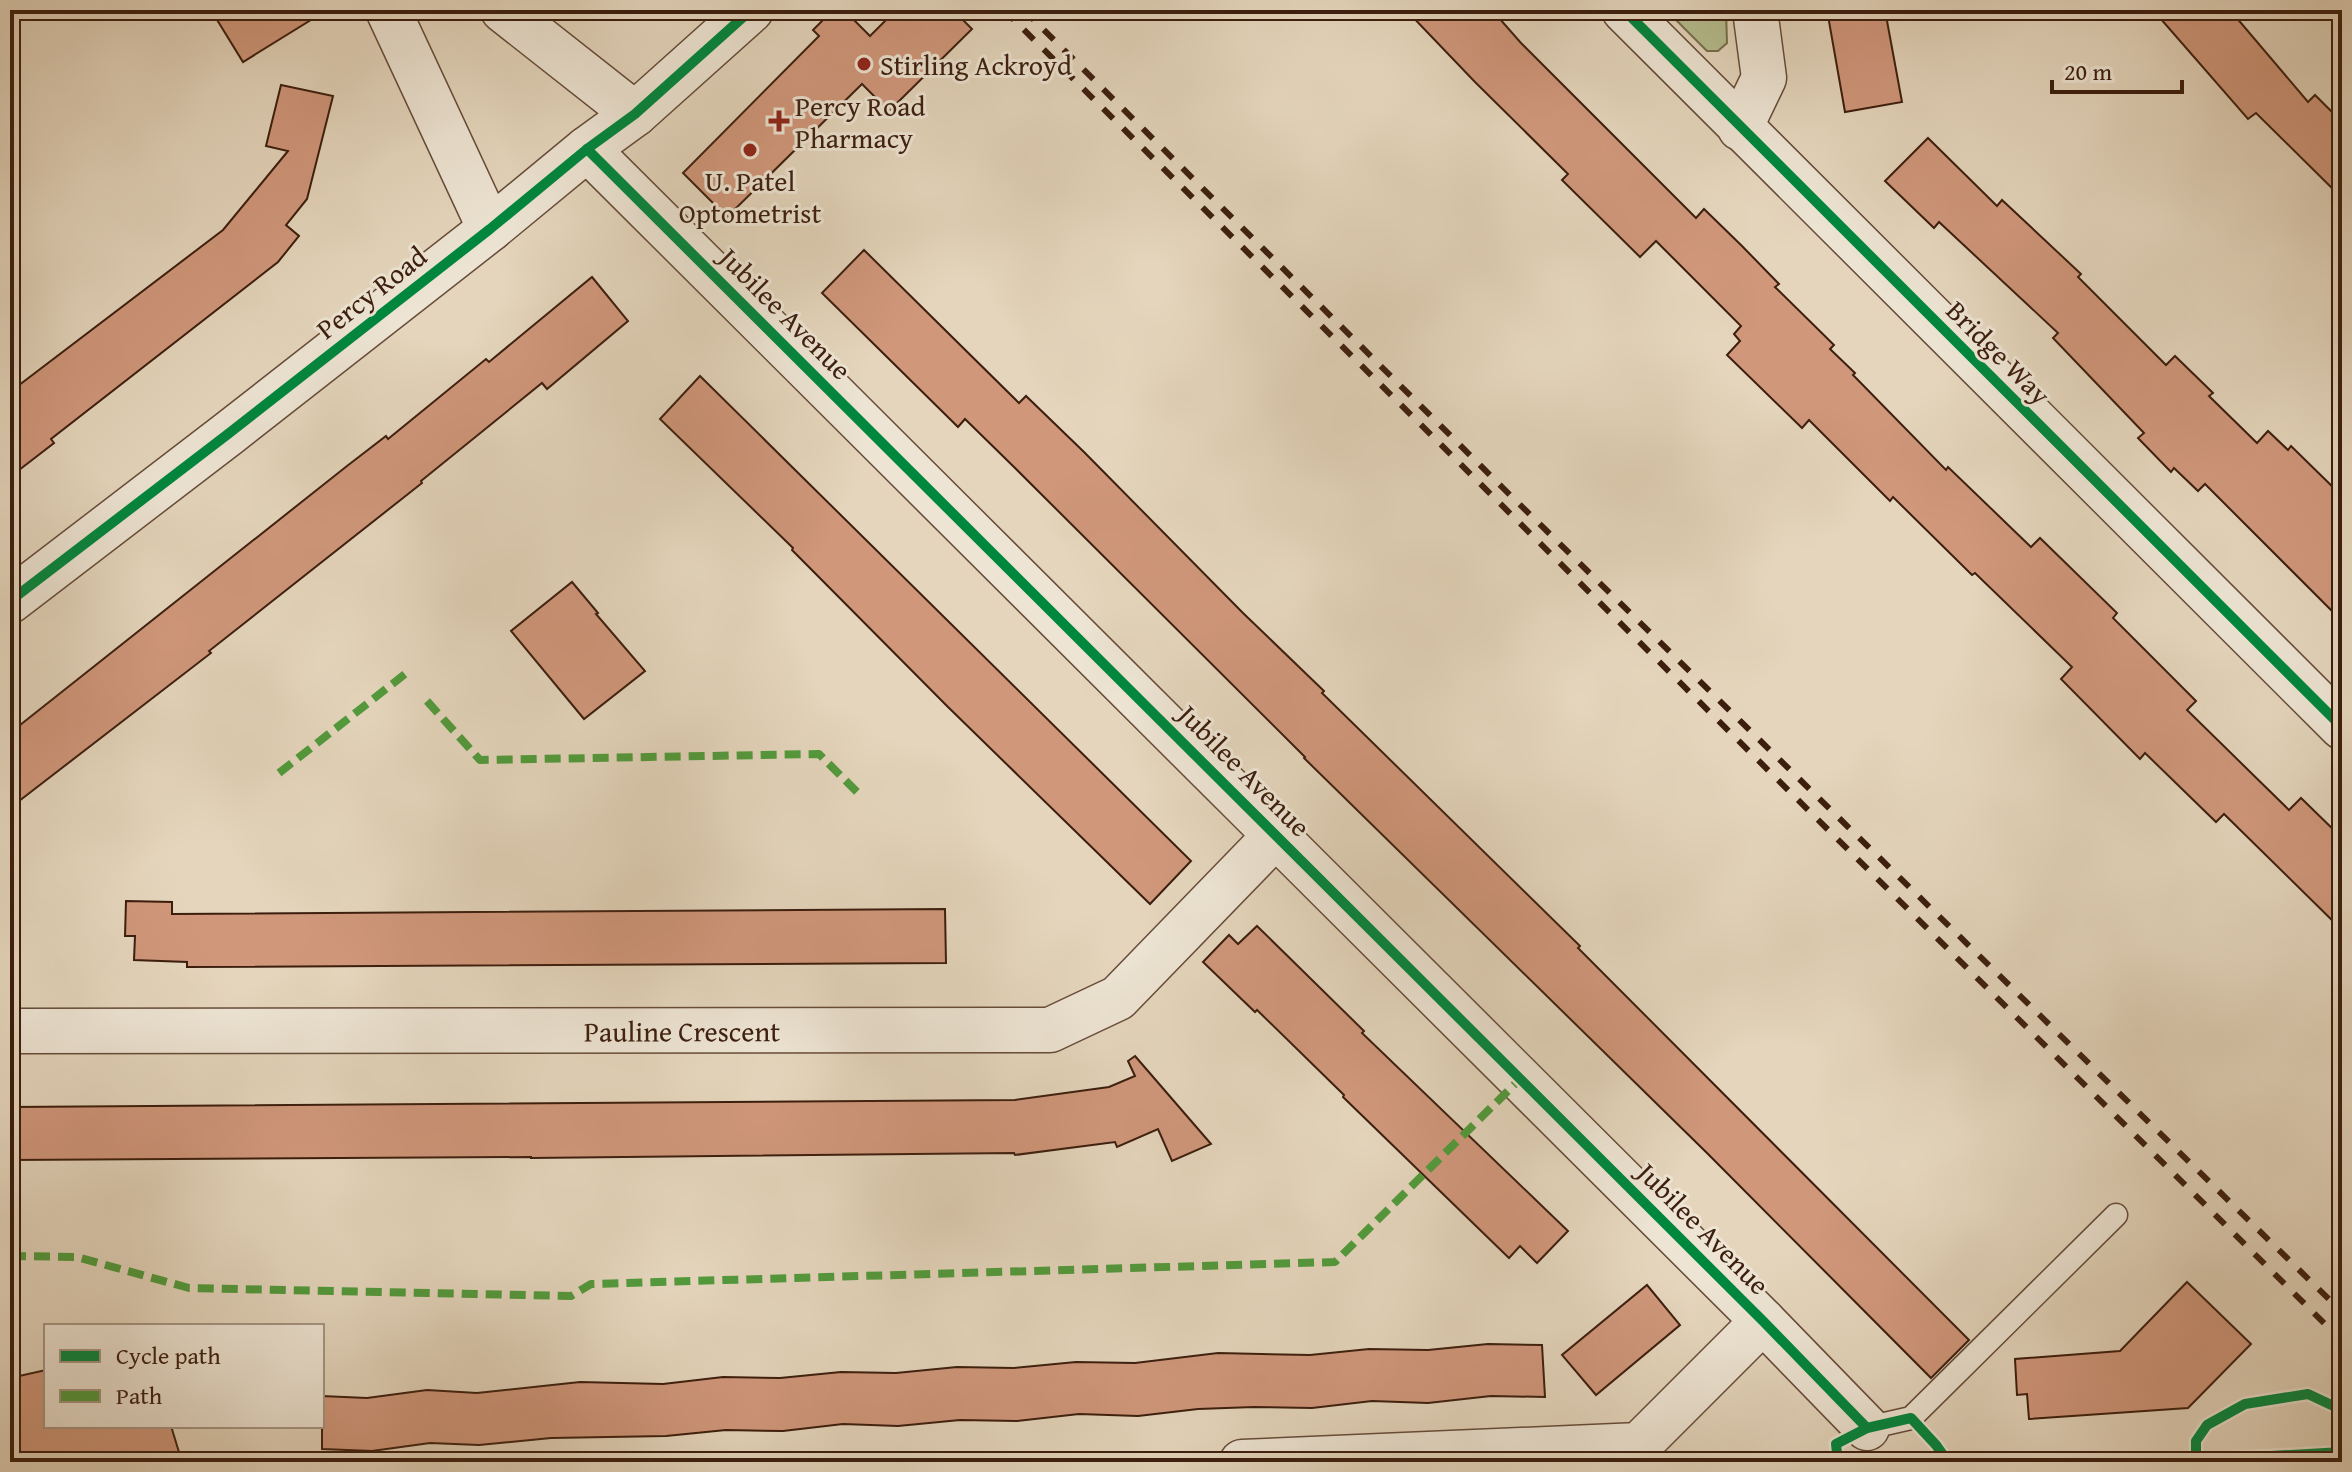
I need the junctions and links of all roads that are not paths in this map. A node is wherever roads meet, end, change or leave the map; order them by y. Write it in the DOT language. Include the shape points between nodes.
graph roads {
  1 [pos="388,10"];
  2 [pos="503,10"];
  3 [pos="751,10"];
  4 [pos="1624,10"];
  5 [pos="1755,10"];
  6 [pos="635,114"];
  7 [pos="1740,128"];
  8 [pos="587,149"];
  9 [pos="490,229"];
  10 [pos="10,601"];
  11 [pos="2342,727"];
  12 [pos="1276,835"];
  13 [pos="10,1031"];
  14 [pos="2116,1215"];
  15 [pos="1763,1321"];
  16 [pos="1867,1428"];
  17 [pos="1242,1462"];
  1 -- 9 [label="street"];
  2 -- 6 [label="street"];
  3 -- 6 [label="street, Percy Road"];
  4 -- 7 [label="street, Bridge Way"];
  5 -- 7 [label="street" via="1764,78"];
  6 -- 8 [label="street, Percy Road"];
  7 -- 11 [label="street, Bridge Way"];
  8 -- 9 [label="street, Percy Road"];
  8 -- 12 [label="street, Jubilee Avenue"];
  9 -- 10 [label="street, Percy Road"];
  12 -- 13 [label="street, Pauline Crescent" via="1118,998 1050,1030"];
  12 -- 15 [label="street, Jubilee Avenue"];
  14 -- 16 [label="lane" via="1911,1418"];
  15 -- 16 [label="street, Jubilee Avenue"];
  15 -- 17 [label="street" via="1639,1445"];
}
